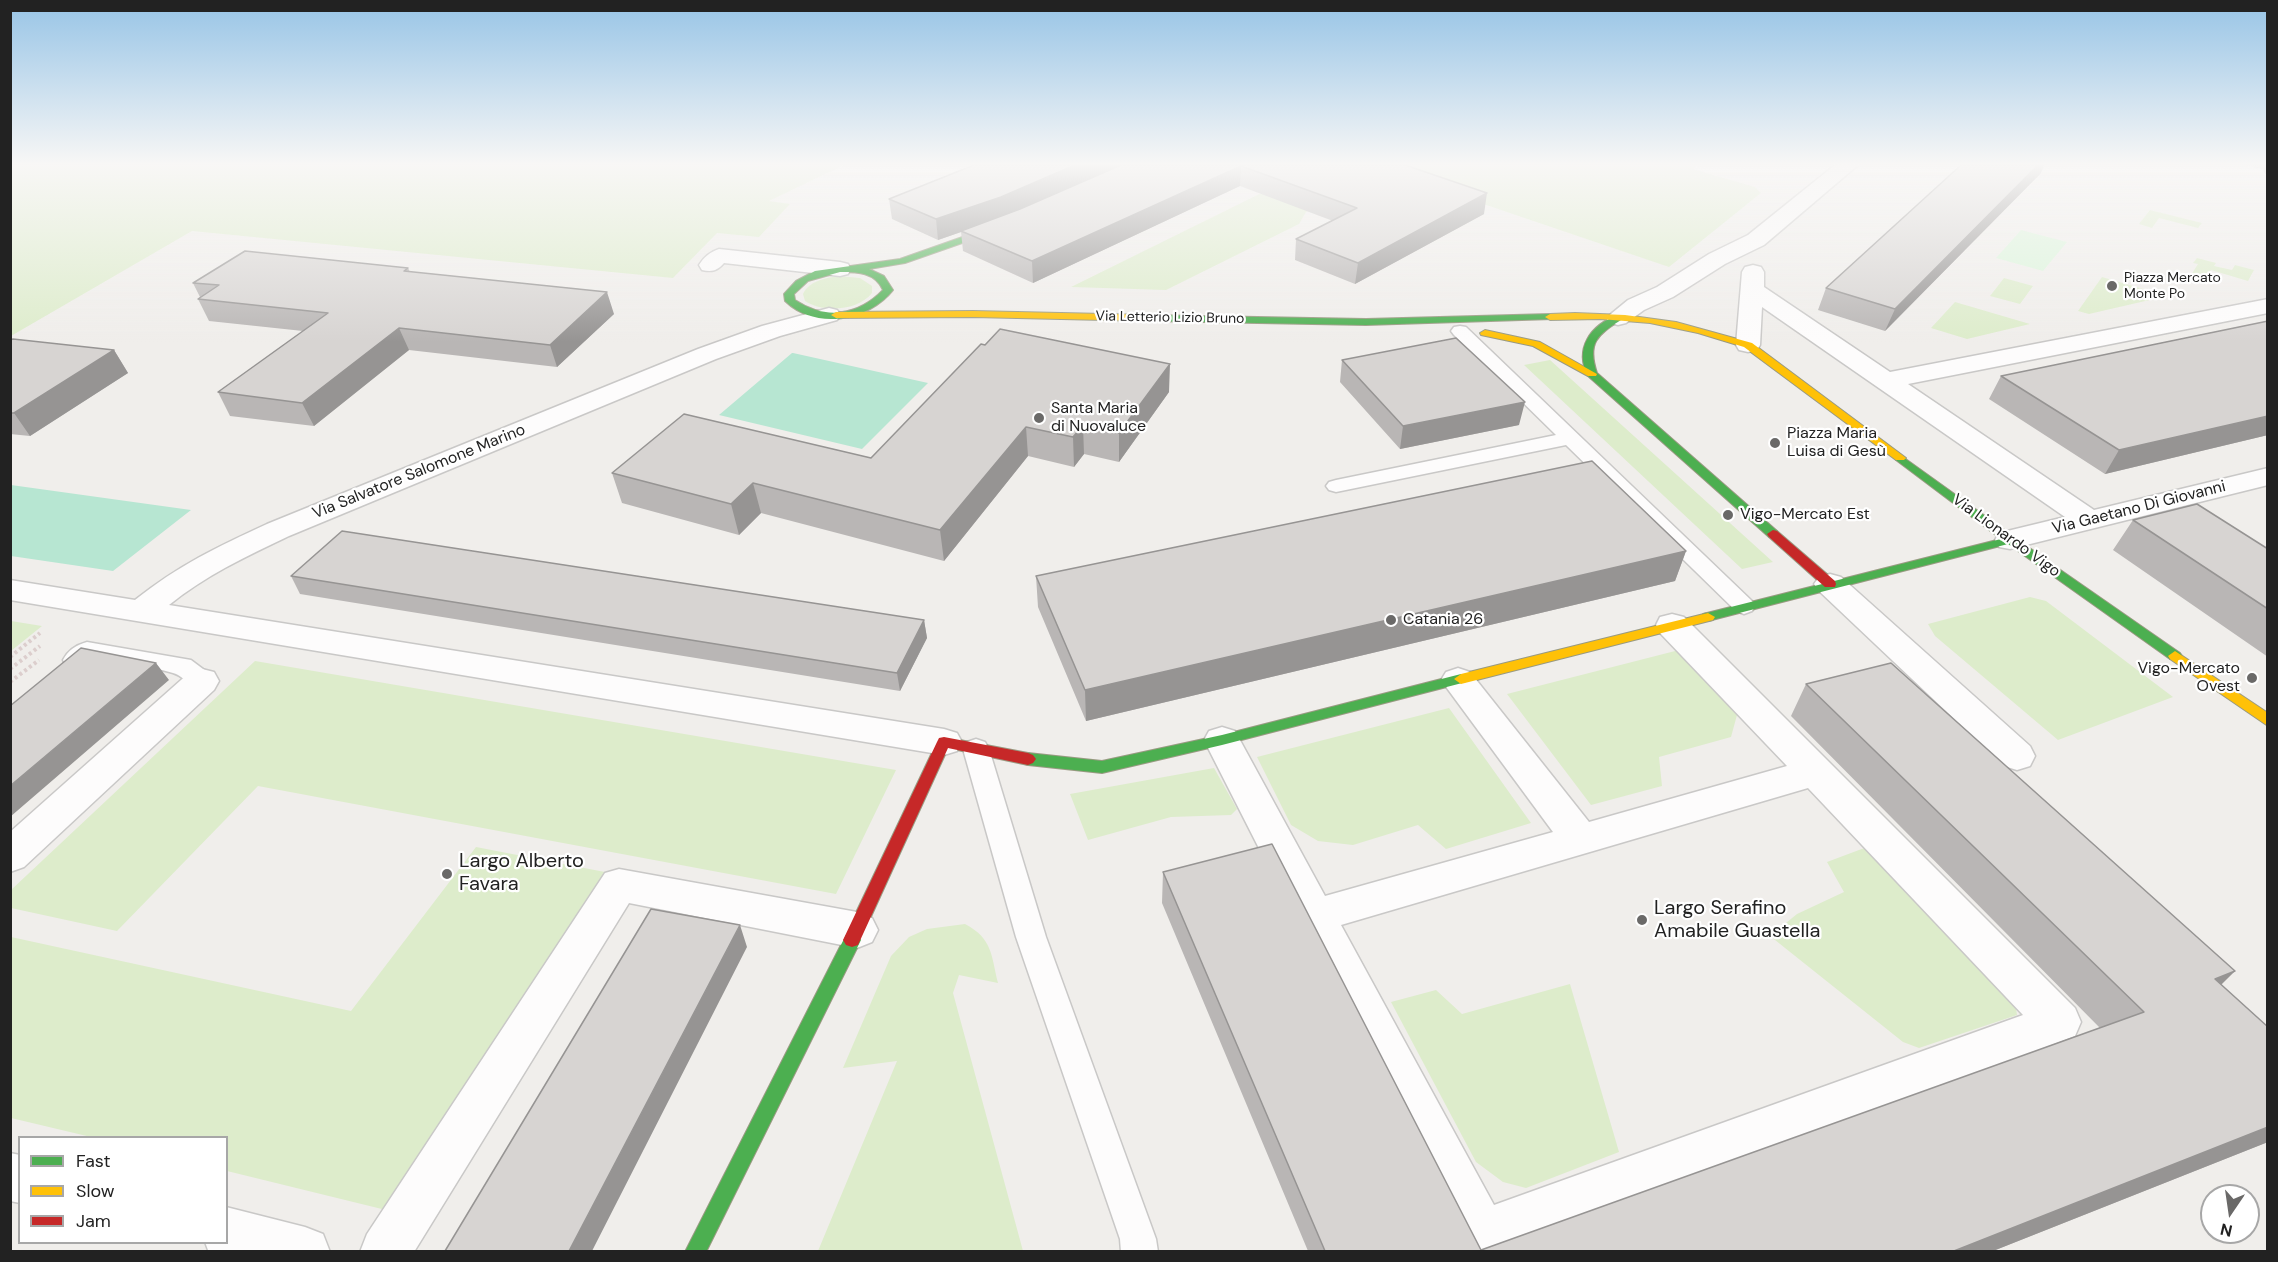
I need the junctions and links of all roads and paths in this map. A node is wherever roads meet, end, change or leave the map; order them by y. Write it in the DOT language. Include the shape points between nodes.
graph roads {
  1 [pos="1008,224"];
  2 [pos="1776,224"];
  3 [pos="991,231"];
  4 [pos="1756,240"];
  5 [pos="846,269"];
  6 [pos="897,289"];
  7 [pos="1753,290"];
  8 [pos="790,291"];
  9 [pos="2268,306"];
  10 [pos="973,314"];
  11 [pos="832,315"];
  12 [pos="1618,318"];
  13 [pos="1366,322"];
  14 [pos="1460,331"];
  15 [pos="1748,345"];
  16 [pos="707,354"];
  17 [pos="1592,374"];
  18 [pos="1884,381"];
  19 [pos="1571,438"];
  20 [pos="2268,476"];
  21 [pos="1336,486"];
  22 [pos="2089,520"];
  23 [pos="2010,540"];
  24 [pos="1830,584"];
  25 [pos="10,590"];
  26 [pos="1744,606"];
  27 [pos="143,610"];
  28 [pos="1672,625"];
  29 [pos="48,646"];
  30 [pos="10,669"];
  31 [pos="53,678"];
  32 [pos="1458,680"];
  33 [pos="202,681"];
  34 [pos="2268,721"];
  35 [pos="1222,740"];
  36 [pos="960,746"];
  37 [pos="2017,756"];
  38 [pos="1815,772"];
  39 [pos="1581,839"];
  40 [pos="10,856"];
  41 [pos="1315,916"];
  42 [pos="857,930"];
  43 [pos="228,1232"];
  44 [pos="305,1251"];
  45 [pos="385,1251"];
  46 [pos="695,1251"];
  47 [pos="1140,1251"];
  1 -- 3 [label="street"];
  2 -- 4 [label="street"];
  3 -- 5 [label="street" via="902,261"];
  3 -- 6 [label="street"];
  4 -- 7 [label="street"];
  4 -- 12 [label="street"];
  5 -- 6 [label="street" via="873,273"];
  5 -- 8 [label="street" via="806,277"];
  5 -- 8 [label="street" via="719,256 710,265 766,273"];
  6 -- 10 [label="street" via="917,307"];
  6 -- 11 [label="street" via="865,309"];
  7 -- 15 [label="street"];
  7 -- 18 [label="street"];
  8 -- 11 [label="street" via="790,301 795,306"];
  8 -- 16 [label="street" via="741,335"];
  9 -- 18 [label="street"];
  10 -- 11 [label="street"];
  10 -- 13 [label="street, Via Letterio Lizio Bruno"];
  11 -- 16 [label="street"];
  12 -- 13 [label="street, Via Lionardo Vigo" via="1580,315"];
  12 -- 15 [label="street, Via Lionardo Vigo" via="1673,323"];
  12 -- 17 [label="street" via="1592,336 1585,347 1585,360"];
  13 -- 14 [label="street"];
  14 -- 17 [label="street" via="1536,344"];
  14 -- 19 [label="lane"];
  15 -- 23 [label="street, Via Lionardo Vigo"];
  16 -- 27 [label="street, Via Salvatore Salomone Marino" via="278,530 179,581"];
  17 -- 24 [label="street"];
  18 -- 22 [label="street"];
  19 -- 21 [label="lane"];
  19 -- 26 [label="lane"];
  20 -- 22 [label="street, Via Gaetano Di Giovanni"];
  22 -- 23 [label="street, Via Gaetano Di Giovanni"];
  23 -- 24 [label="street"];
  23 -- 34 [label="street, Via Lionardo Vigo"];
  24 -- 26 [label="street"];
  24 -- 37 [label="street"];
  25 -- 27 [label="street"];
  26 -- 28 [label="street"];
  27 -- 36 [label="street"];
  28 -- 32 [label="street"];
  28 -- 38 [label="street"];
  29 -- 30 [label="path" via="42,645"];
  31 -- 33 [label="lane" via="87,650 182,666"];
  32 -- 35 [label="street"];
  32 -- 39 [label="street"];
  33 -- 40 [label="street"];
  35 -- 36 [label="street" via="1102,767 1044,762"];
  35 -- 41 [label="street"];
  36 -- 42 [label="street"];
  36 -- 47 [label="lane"];
  38 -- 39 [label="street"];
  38 -- 41 [label="street" via="2059,1022 1482,1234"];
  39 -- 41 [label="street"];
  42 -- 45 [label="street" via="619,885"];
  42 -- 46 [label="street"];
  43 -- 44 [label="street"];
}
